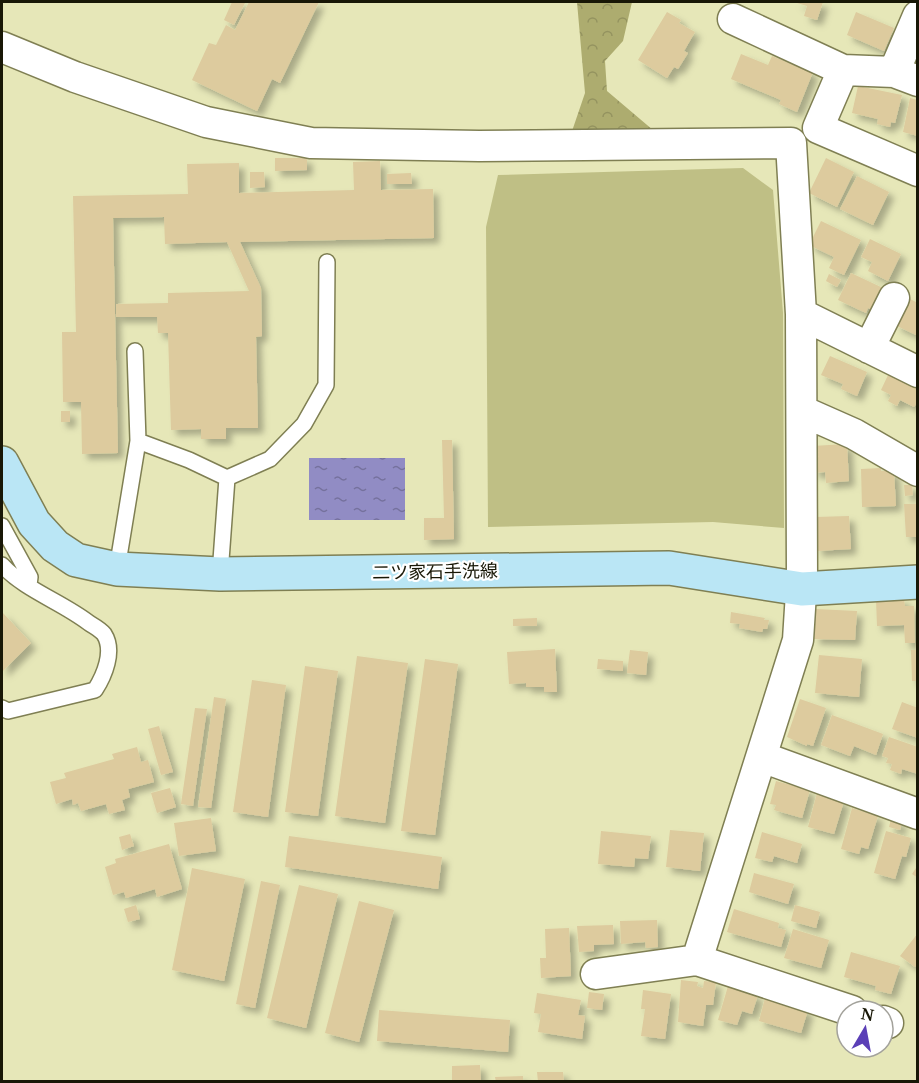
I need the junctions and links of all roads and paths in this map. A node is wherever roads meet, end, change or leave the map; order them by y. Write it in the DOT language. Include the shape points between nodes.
graph roads {
  1 [pos="918,16"];
  2 [pos="733,19"];
  3 [pos="2,47"];
  4 [pos="843,70"];
  5 [pos="906,77"];
  6 [pos="918,171"];
  7 [pos="327,262"];
  8 [pos="894,298"];
  9 [pos="801,314"];
  10 [pos="869,348"];
  11 [pos="135,351"];
  12 [pos="918,372"];
  13 [pos="802,411"];
  14 [pos="138,441"];
  15 [pos="2,463"];
  16 [pos="918,471"];
  17 [pos="227,478"];
  18 [pos="2,526"];
  19 [pos="2,565"];
  20 [pos="117,569"];
  21 [pos="220,574"];
  22 [pos="918,582"];
  23 [pos="29,585"];
  24 [pos="802,589"];
  25 [pos="2,708"];
  26 [pos="762,757"];
  27 [pos="918,814"];
  28 [pos="697,960"];
  29 [pos="596,974"];
  30 [pos="835,1005"];
  1 -- 5 [label="street"];
  2 -- 4 [label="street"];
  3 -- 9 [label="street" via="206,122 311,143 791,143"];
  4 -- 5 [label="street"];
  4 -- 6 [label="street" via="818,128"];
  7 -- 17 [label="lane" via="326,385 304,424 270,459"];
  8 -- 10 [label="street"];
  9 -- 10 [label="street"];
  9 -- 13 [label="street"];
  10 -- 12 [label="street"];
  11 -- 14 [label="lane"];
  13 -- 16 [label="street" via="854,434"];
  13 -- 24 [label="street"];
  14 -- 17 [label="lane"];
  14 -- 20 [label="lane"];
  15 -- 20 [label="street, 二ツ家石手洗線" via="34,523 55,546 76,560"];
  17 -- 21 [label="lane"];
  18 -- 23 [label="lane" via="30,577"];
  19 -- 23 [label="lane" via="13,577"];
  20 -- 21 [label="street, 二ツ家石手洗線"];
  21 -- 24 [label="street, 二ツ家石手洗線" via="669,568"];
  22 -- 24 [label="street, 二ツ家石手洗線"];
  23 -- 25 [label="lane" via="104,634 109,653 105,676 95,690 8,711"];
  24 -- 26 [label="street" via="798,640"];
  26 -- 27 [label="street"];
  26 -- 28 [label="street"];
  28 -- 29 [label="street"];
  28 -- 30 [label="street"];
}
